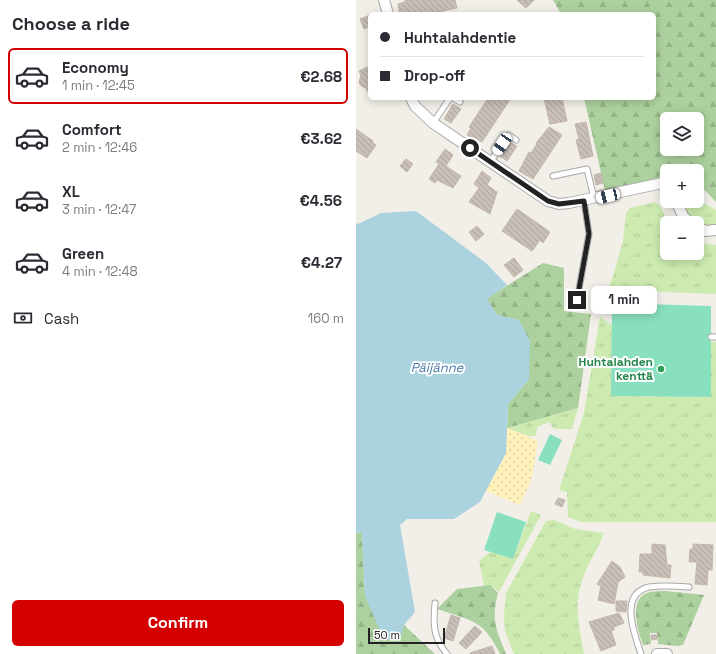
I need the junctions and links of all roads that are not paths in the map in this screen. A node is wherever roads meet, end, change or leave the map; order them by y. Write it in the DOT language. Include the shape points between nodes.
graph roads {
  1 [pos="384,0"];
  2 [pos="387,12"];
  3 [pos="412,100"];
  4 [pos="449,100"];
  5 [pos="456,100"];
  6 [pos="460,102"];
  7 [pos="433,123"];
  8 [pos="516,140"];
  9 [pos="490,162"];
  10 [pos="553,176"];
  11 [pos="660,179"];
  12 [pos="589,200"];
  13 [pos="704,230"];
  14 [pos="716,230"];
  15 [pos="577,300"];
  16 [pos="689,587"];
  17 [pos="434,603"];
  18 [pos="447,654"];
  19 [pos="641,654"];
  20 [pos="657,654"];
  21 [pos="668,654"];
  1 -- 2 [label="street"];
  3 -- 7 [label="street"];
  4 -- 7 [label="lane"];
  5 -- 6 [label="lane"];
  7 -- 9 [label="street"];
  8 -- 9 [label="lane" via="509,135"];
  9 -- 12 [label="street" via="548,201 559,204"];
  10 -- 12 [label="lane" via="587,169"];
  11 -- 12 [label="street"];
  12 -- 15 [label="lane" via="589,234"];
  13 -- 14 [label="street"];
  16 -- 19 [label="lane" via="648,587 635,597 630,614"];
  17 -- 18 [label="lane" via="433,630"];
  20 -- 21 [label="street"];
}
